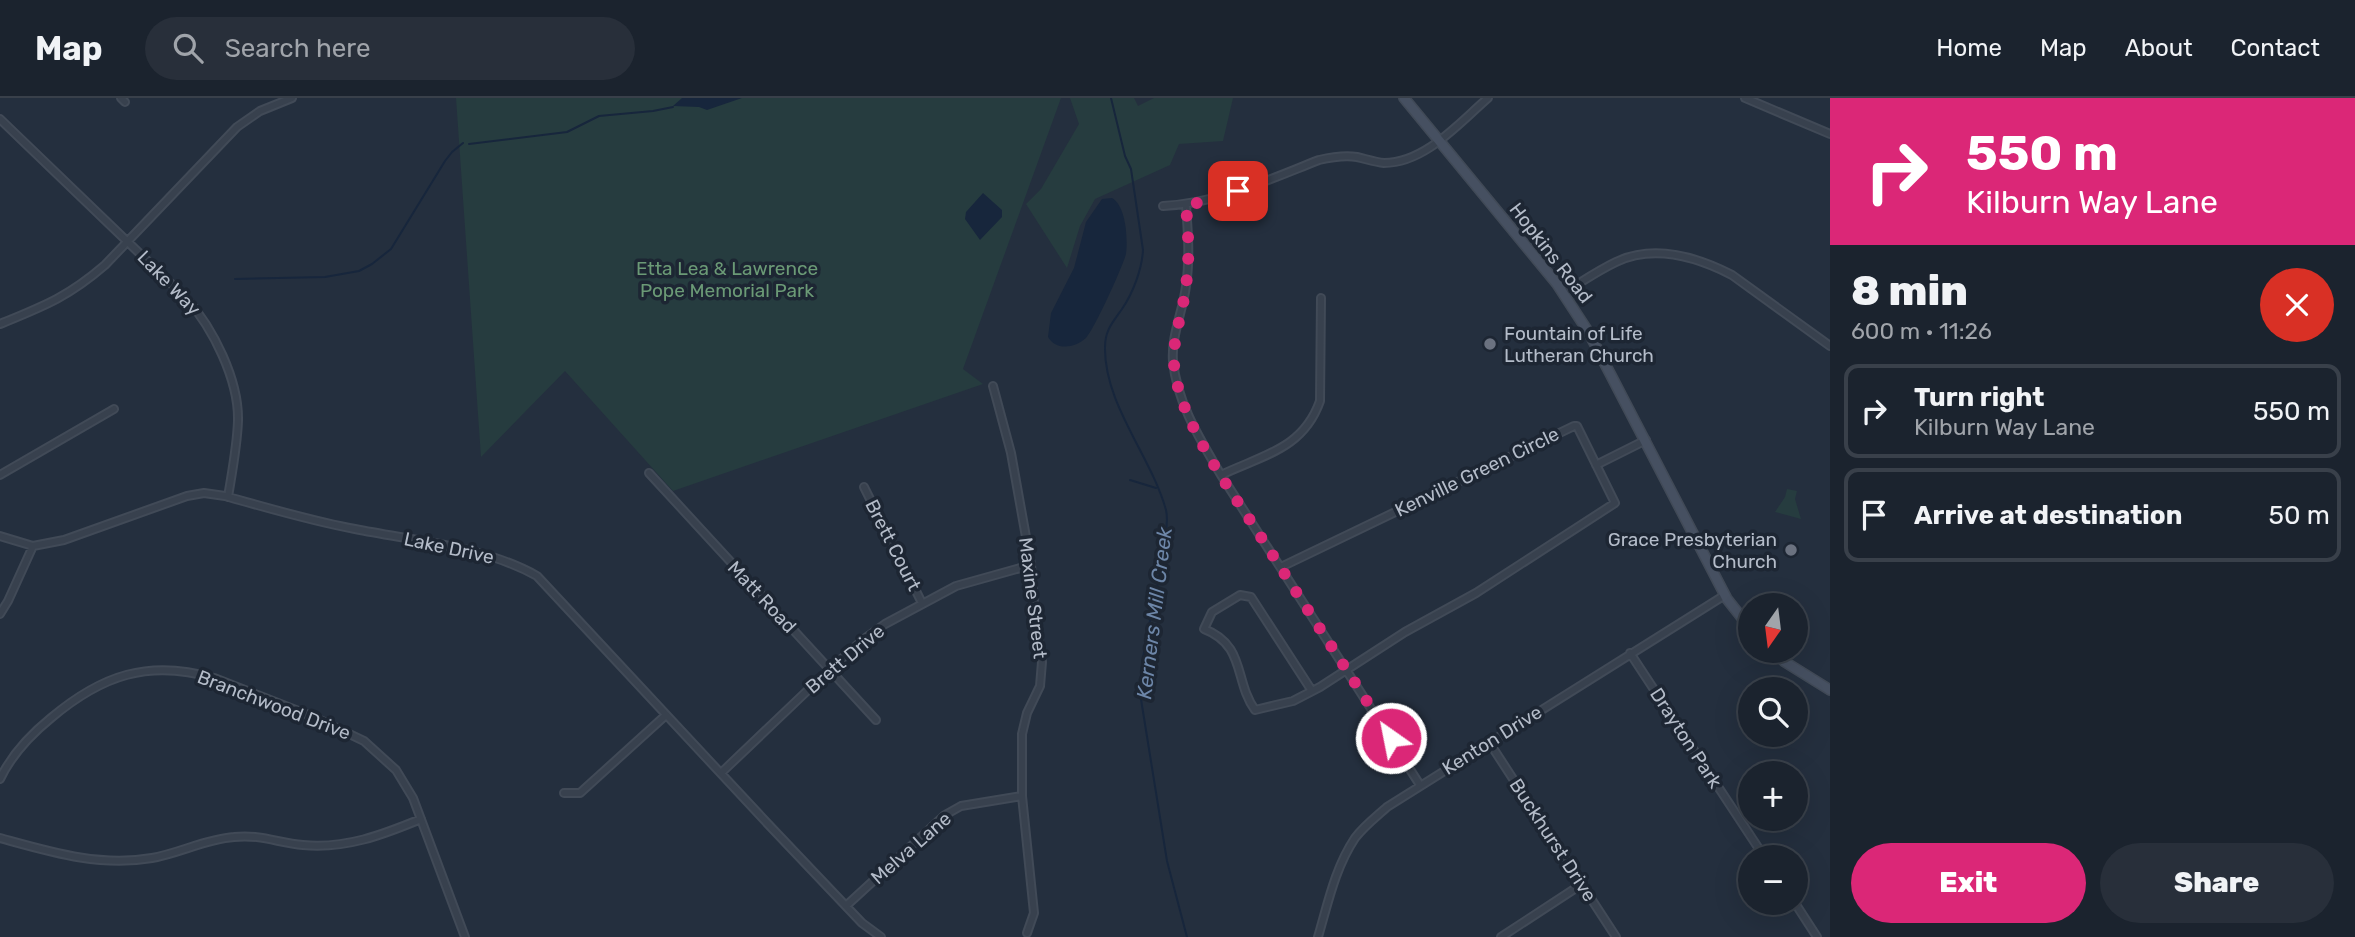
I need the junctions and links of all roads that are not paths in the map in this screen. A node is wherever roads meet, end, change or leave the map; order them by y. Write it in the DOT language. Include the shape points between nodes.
graph roads {
  1 [pos="292,98"];
  2 [pos="1404,98"];
  3 [pos="1488,98"];
  4 [pos="1745,98"];
  5 [pos="0,119"];
  6 [pos="1830,134"];
  7 [pos="1438,141"];
  8 [pos="1186,205"];
  9 [pos="1163,206"];
  10 [pos="128,242"];
  11 [pos="1563,293"];
  12 [pos="1321,298"];
  13 [pos="0,324"];
  14 [pos="1830,346"];
  15 [pos="993,386"];
  16 [pos="114,409"];
  17 [pos="1646,440"];
  18 [pos="1596,465"];
  19 [pos="649,473"];
  20 [pos="0,475"];
  21 [pos="1222,475"];
  22 [pos="864,487"];
  23 [pos="228,497"];
  24 [pos="0,536"];
  25 [pos="33,546"];
  26 [pos="1031,565"];
  27 [pos="1281,567"];
  28 [pos="1725,595"];
  29 [pos="922,603"];
  30 [pos="1738,612"];
  31 [pos="0,614"];
  32 [pos="1630,653"];
  33 [pos="1787,663"];
  34 [pos="829,670"];
  35 [pos="1346,670"];
  36 [pos="1830,690"];
  37 [pos="1312,691"];
  38 [pos="666,715"];
  39 [pos="876,720"];
  40 [pos="1489,742"];
  41 [pos="721,773"];
  42 [pos="0,779"];
  43 [pos="1420,785"];
  44 [pos="564,793"];
  45 [pos="1022,796"];
  46 [pos="421,818"];
  47 [pos="0,838"];
  48 [pos="1756,845"];
  49 [pos="1582,884"];
  50 [pos="847,905"];
  51 [pos="1803,915"];
  52 [pos="1027,933"];
  53 [pos="466,937"];
  54 [pos="881,937"];
  55 [pos="1318,937"];
  56 [pos="1501,937"];
  57 [pos="1616,937"];
  58 [pos="1817,937"];
  1 -- 10 [label="street" via="237,127"];
  2 -- 7 [label="main road, Hopkins Road"];
  3 -- 7 [label="street"];
  4 -- 6 [label="street"];
  5 -- 10 [label="street, Lake Way"];
  7 -- 8 [label="street" via="1402,161 1336,156 1319,160 1219,199"];
  7 -- 11 [label="main road, Hopkins Road"];
  8 -- 9 [label="street"];
  8 -- 21 [label="street" via="1188,268 1174,337 1175,376 1193,427"];
  10 -- 13 [label="street" via="81,286"];
  10 -- 23 [label="street, Lake Way" via="198,312 221,352 237,407"];
  11 -- 14 [label="street" via="1617,262 1653,254 1684,256 1732,275"];
  11 -- 17 [label="main road, Hopkins Road" via="1590,333"];
  12 -- 21 [label="street" via="1320,401 1314,416 1296,439"];
  15 -- 26 [label="street, Maxine Street" via="1012,453"];
  16 -- 20 [label="street"];
  17 -- 18 [label="street"];
  17 -- 28 [label="main road, Hopkins Road"];
  18 -- 27 [label="street, Kenville Green Circle" via="1574,426"];
  18 -- 35 [label="street, Kenville Green Circle" via="1613,505"];
  19 -- 34 [label="street, Matt Road"];
  21 -- 27 [label="street"];
  22 -- 29 [label="street, Brett Court"];
  23 -- 25 [label="street, Lake Drive" via="187,496 64,540"];
  23 -- 38 [label="street, Lake Drive" via="519,565 537,576"];
  24 -- 25 [label="street, Lake Drive"];
  25 -- 31 [label="street"];
  26 -- 29 [label="street, Brett Drive" via="956,586"];
  26 -- 45 [label="street, Maxine Street" via="1042,662 1040,686 1022,734"];
  27 -- 35 [label="street"];
  28 -- 30 [label="main road, Hopkins Road"];
  28 -- 32 [label="street, Kenton Drive"];
  29 -- 34 [label="street, Brett Drive" via="864,639"];
  32 -- 40 [label="street, Kenton Drive"];
  32 -- 48 [label="street, Drayton Park"];
  33 -- 36 [label="main road"];
  34 -- 39 [label="street, Matt Road"];
  34 -- 41 [label="street, Brett Drive"];
  35 -- 37 [label="street"];
  35 -- 43 [label="street"];
  37 -- 37 [label="street" via="1251,597 1240,595 1212,612 1204,629 1223,639 1235,657 1247,699 1255,710"];
  38 -- 41 [label="street, Lake Drive"];
  38 -- 44 [label="street" via="580,793"];
  40 -- 43 [label="street, Kenton Drive"];
  40 -- 49 [label="street, Buckhurst Drive"];
  41 -- 50 [label="street, Lake Drive"];
  42 -- 46 [label="street, Branchwood Drive" via="31,736 92,688 132,672 182,671 264,697 364,741 396,769"];
  43 -- 55 [label="street, Kenton Drive" via="1387,807 1357,836 1337,872"];
  45 -- 50 [label="street, Melva Lane" via="961,806 945,815"];
  45 -- 52 [label="street, Maxine Street" via="1034,914"];
  46 -- 47 [label="street" via="343,846 234,837 129,861 69,857"];
  46 -- 53 [label="street, Branchwood Drive"];
  49 -- 56 [label="street"];
  49 -- 57 [label="street, Buckhurst Drive"];
  50 -- 54 [label="street, Lake Drive"];
  51 -- 58 [label="street"];
}
